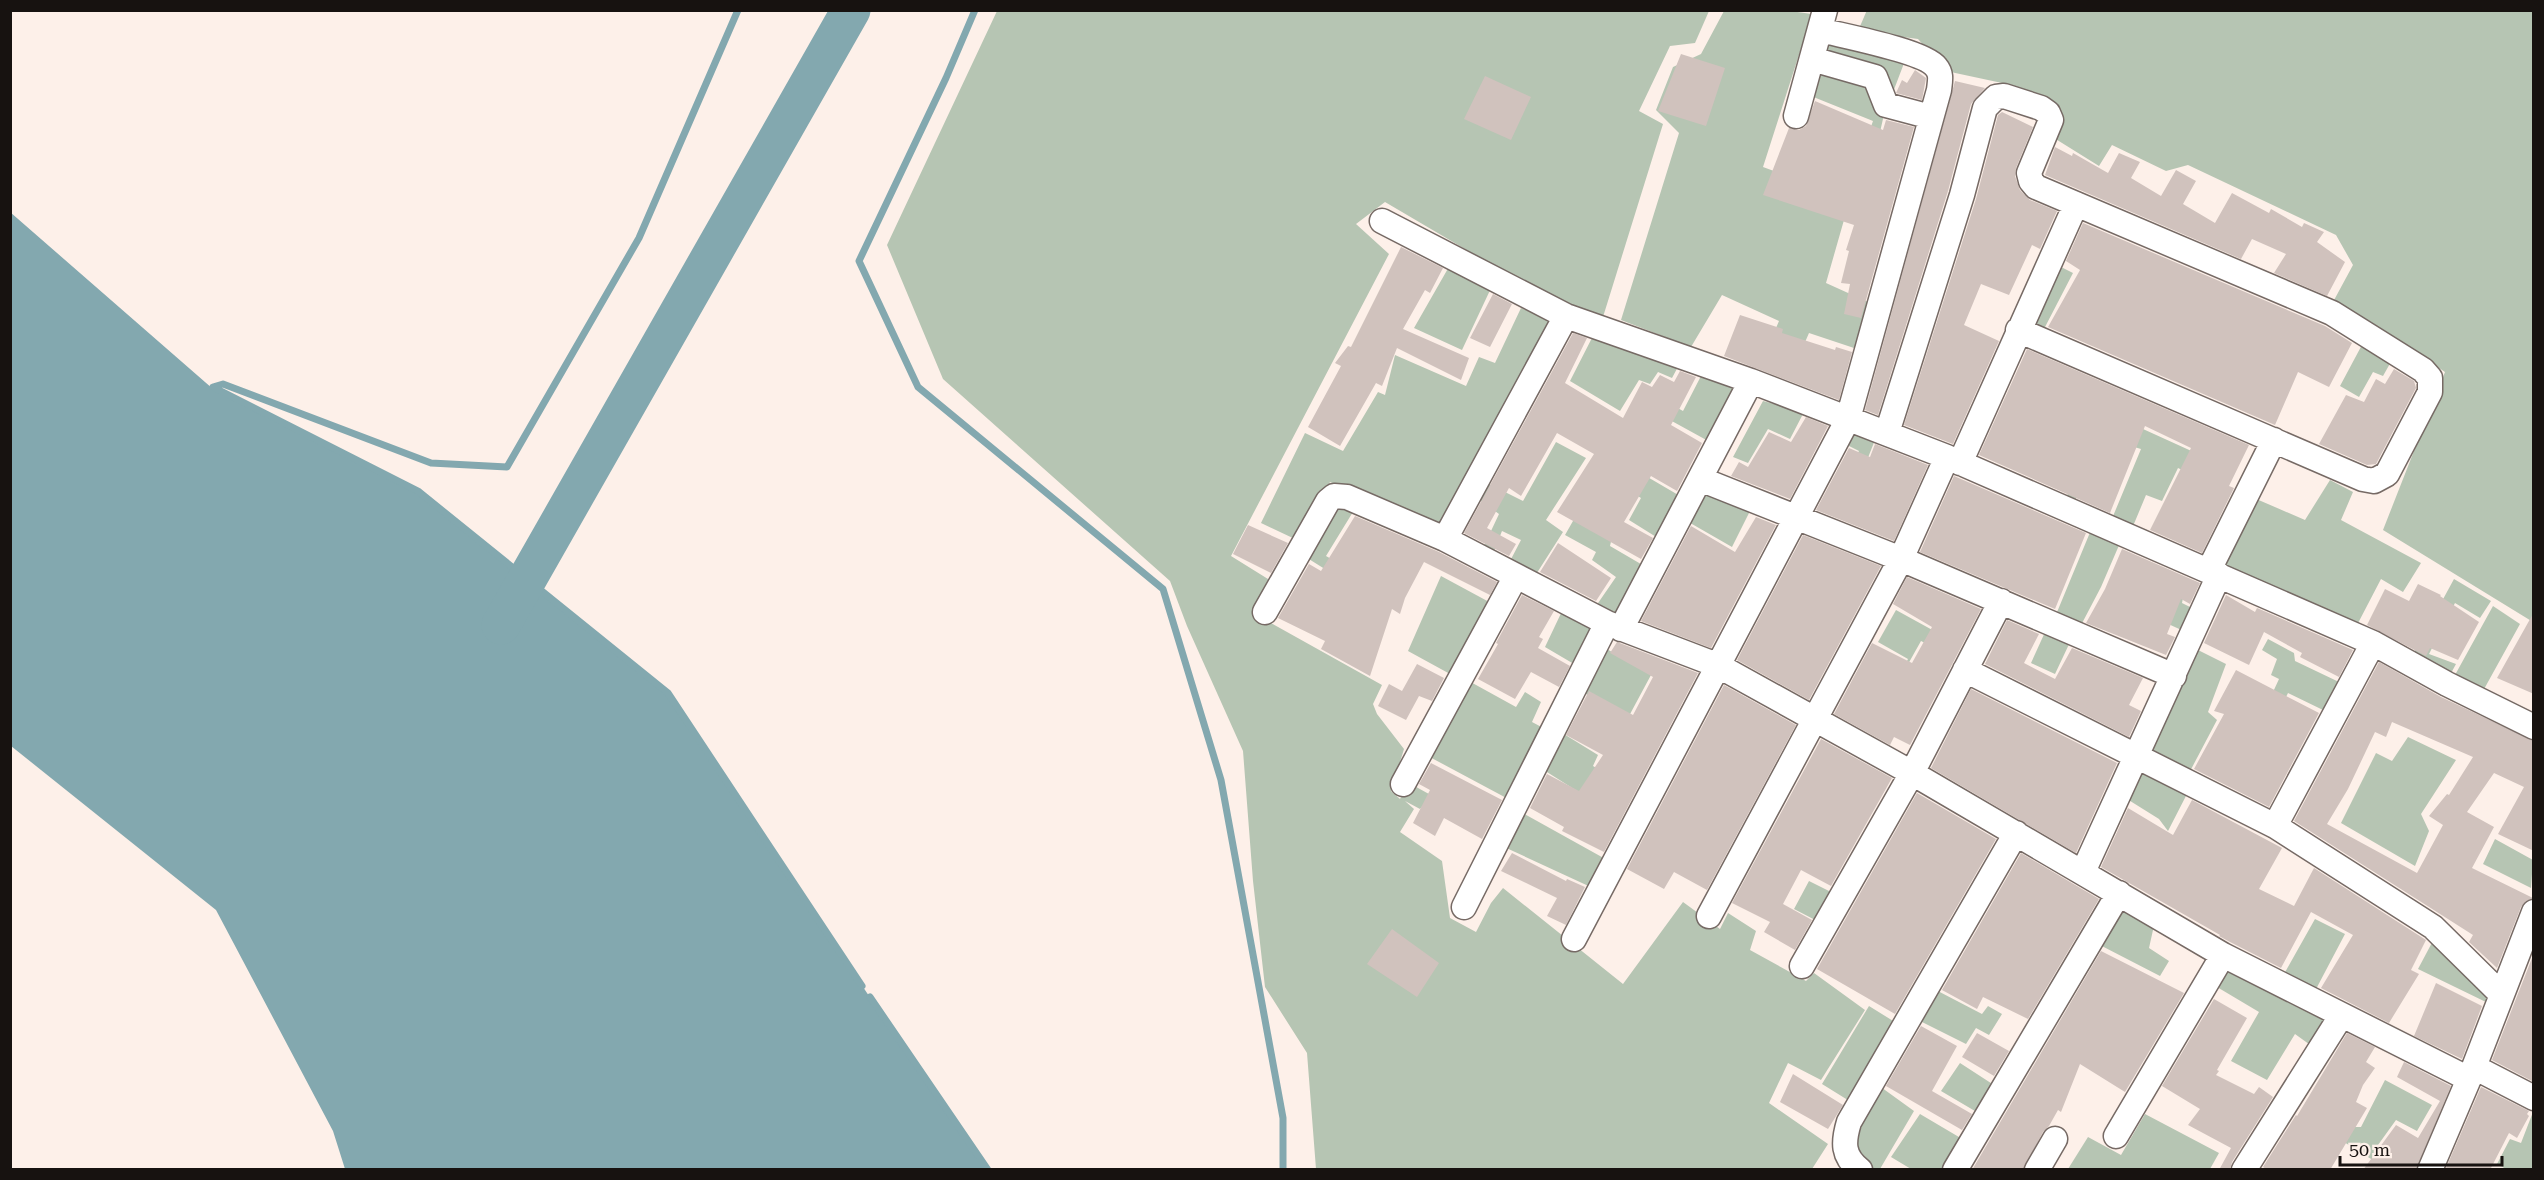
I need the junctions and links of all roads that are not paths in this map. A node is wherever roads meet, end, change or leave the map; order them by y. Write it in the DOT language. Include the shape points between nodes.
graph roads {
  1 [pos="1822,20"];
  2 [pos="1812,59"];
  3 [pos="1796,116"];
  4 [pos="1931,117"];
  5 [pos="2076,204"];
  6 [pos="1382,221"];
  7 [pos="1566,316"];
  8 [pos="2018,330"];
  9 [pos="1751,381"];
  10 [pos="1848,419"];
  11 [pos="1887,433"];
  12 [pos="2274,440"];
  13 [pos="1953,460"];
  14 [pos="1700,479"];
  15 [pos="1797,516"];
  16 [pos="1445,539"];
  17 [pos="1901,559"];
  18 [pos="2214,573"];
  19 [pos="1516,576"];
  20 [pos="2001,602"];
  21 [pos="1265,612"];
  22 [pos="1614,626"];
  23 [pos="2373,643"];
  24 [pos="1717,665"];
  25 [pos="1965,669"];
  26 [pos="2174,676"];
  27 [pos="1815,720"];
  28 [pos="2534,727"];
  29 [pos="2136,758"];
  30 [pos="1912,773"];
  31 [pos="1403,784"];
  32 [pos="2276,826"];
  33 [pos="2016,833"];
  34 [pos="2083,872"];
  35 [pos="2119,893"];
  36 [pos="1464,907"];
  37 [pos="2534,912"];
  38 [pos="1709,916"];
  39 [pos="1574,939"];
  40 [pos="2223,955"];
  41 [pos="1802,966"];
  42 [pos="2501,994"];
  43 [pos="2341,1016"];
  44 [pos="2471,1073"];
  45 [pos="2532,1093"];
  46 [pos="2116,1136"];
  47 [pos="2055,1139"];
  48 [pos="1860,1170"];
  49 [pos="1955,1170"];
  50 [pos="2037,1170"];
  51 [pos="2244,1170"];
  52 [pos="2430,1170"];
  1 -- 2 [label="street"];
  1 -- 4 [label="street" via="1930,61 1940,75"];
  2 -- 3 [label="street"];
  2 -- 4 [label="street" via="1875,77 1886,105"];
  4 -- 10 [label="street"];
  5 -- 8 [label="street"];
  5 -- 11 [label="street" via="2036,187 2031,181 2030,173 2050,127 2048,113 2004,96 1996,97 1985,108 1962,195"];
  5 -- 12 [label="street" via="2332,313 2430,378 2430,392 2381,479 2363,479"];
  6 -- 7 [label="street"];
  7 -- 9 [label="street"];
  7 -- 16 [label="street"];
  8 -- 12 [label="street"];
  8 -- 13 [label="street"];
  9 -- 10 [label="street"];
  9 -- 14 [label="street"];
  10 -- 11 [label="street"];
  10 -- 15 [label="street"];
  11 -- 13 [label="street"];
  12 -- 18 [label="street"];
  13 -- 17 [label="street"];
  13 -- 18 [label="street"];
  14 -- 15 [label="street"];
  14 -- 22 [label="street"];
  15 -- 17 [label="street"];
  15 -- 24 [label="street"];
  16 -- 19 [label="street"];
  16 -- 21 [label="street" via="1334,496"];
  17 -- 20 [label="street"];
  17 -- 27 [label="street"];
  18 -- 23 [label="street"];
  18 -- 26 [label="street"];
  19 -- 22 [label="street"];
  19 -- 31 [label="street"];
  20 -- 25 [label="street"];
  20 -- 26 [label="street"];
  22 -- 24 [label="street"];
  22 -- 36 [label="street"];
  23 -- 28 [label="street"];
  23 -- 32 [label="street"];
  24 -- 27 [label="street"];
  24 -- 39 [label="street"];
  25 -- 29 [label="street"];
  25 -- 30 [label="street"];
  26 -- 29 [label="street"];
  27 -- 30 [label="street"];
  27 -- 38 [label="street"];
  29 -- 32 [label="street"];
  29 -- 34 [label="street"];
  30 -- 33 [label="street"];
  30 -- 41 [label="street"];
  32 -- 42 [label="street" via="2433,927"];
  33 -- 34 [label="street"];
  33 -- 48 [label="street" via="1849,1122 1844,1147 1847,1158"];
  34 -- 35 [label="street"];
  35 -- 40 [label="street"];
  35 -- 49 [label="street"];
  37 -- 42 [label="street"];
  40 -- 43 [label="street"];
  40 -- 46 [label="street"];
  42 -- 44 [label="street"];
  43 -- 44 [label="street"];
  43 -- 51 [label="street"];
  44 -- 45 [label="street"];
  44 -- 52 [label="street"];
  47 -- 50 [label="street"];
}
